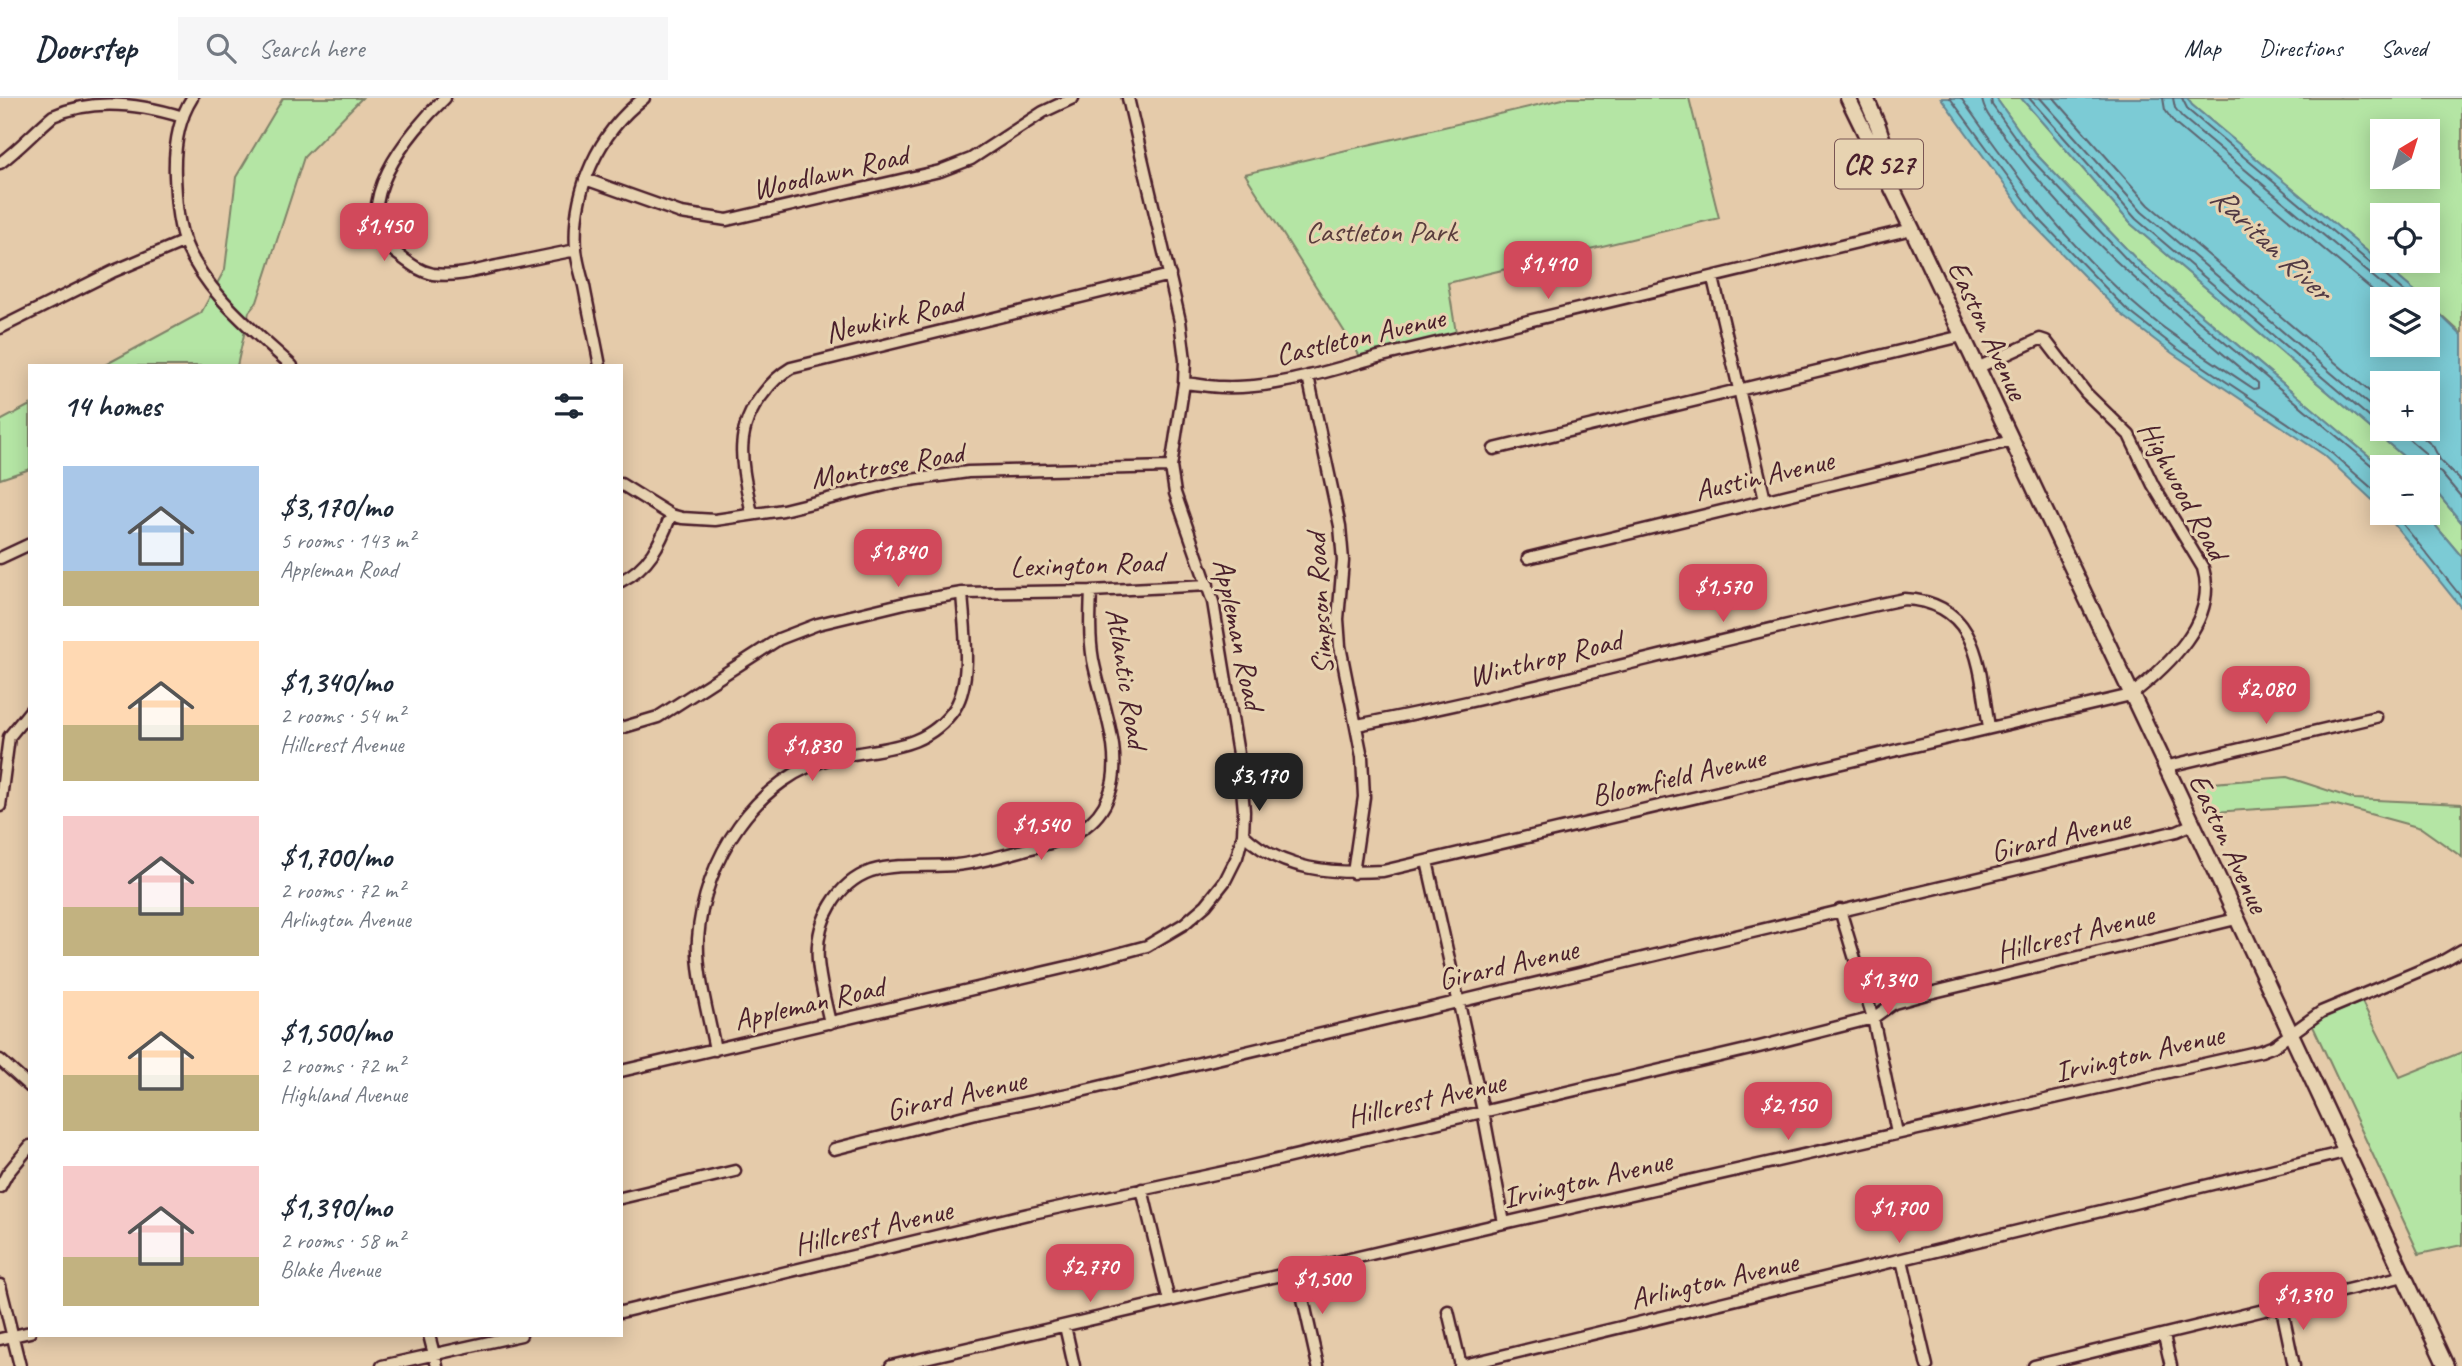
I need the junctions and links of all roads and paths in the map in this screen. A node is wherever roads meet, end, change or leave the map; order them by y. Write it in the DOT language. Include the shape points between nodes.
graph roads {
  1 [pos="192,98"];
  2 [pos="445,98"];
  3 [pos="644,98"];
  4 [pos="1073,98"];
  5 [pos="1128,98"];
  6 [pos="1848,98"];
  7 [pos="1866,98"];
  8 [pos="183,117"];
  9 [pos="0,163"];
  10 [pos="585,180"];
  11 [pos="1912,229"];
  12 [pos="185,241"];
  13 [pos="576,250"];
  14 [pos="1170,275"];
  15 [pos="1713,278"];
  16 [pos="0,328"];
  17 [pos="1962,336"];
  18 [pos="290,364"];
  19 [pos="600,364"];
  20 [pos="1977,368"];
  21 [pos="1308,376"];
  22 [pos="1184,383"];
  23 [pos="1739,391"];
  24 [pos="2011,441"];
  25 [pos="1494,449"];
  26 [pos="1171,467"];
  27 [pos="623,485"];
  28 [pos="1765,500"];
  29 [pos="752,514"];
  30 [pos="671,515"];
  31 [pos="28,545"];
  32 [pos="0,558"];
  33 [pos="1528,558"];
  34 [pos="623,580"];
  35 [pos="1208,585"];
  36 [pos="1091,591"];
  37 [pos="962,593"];
  38 [pos="2131,695"];
  39 [pos="28,713"];
  40 [pos="2376,717"];
  41 [pos="1357,725"];
  42 [pos="623,727"];
  43 [pos="1989,727"];
  44 [pos="5,737"];
  45 [pos="2165,767"];
  46 [pos="0,806"];
  47 [pos="2193,824"];
  48 [pos="1243,834"];
  49 [pos="1427,861"];
  50 [pos="1353,873"];
  51 [pos="1840,910"];
  52 [pos="2236,919"];
  53 [pos="2462,950"];
  54 [pos="1458,1001"];
  55 [pos="1873,1018"];
  56 [pos="830,1023"];
  57 [pos="2290,1034"];
  58 [pos="715,1050"];
  59 [pos="0,1060"];
  60 [pos="623,1071"];
  61 [pos="28,1085"];
  62 [pos="1483,1111"];
  63 [pos="1897,1133"];
  64 [pos="28,1148"];
  65 [pos="834,1149"];
  66 [pos="2345,1152"];
  67 [pos="735,1171"];
  68 [pos="0,1186"];
  69 [pos="1142,1189"];
  70 [pos="623,1198"];
  71 [pos="1504,1223"];
  72 [pos="1902,1260"];
  73 [pos="1297,1272"];
  74 [pos="2404,1276"];
  75 [pos="0,1285"];
  76 [pos="1169,1301"];
  77 [pos="2281,1304"];
  78 [pos="1448,1311"];
  79 [pos="623,1312"];
  80 [pos="1065,1326"];
  81 [pos="28,1332"];
  82 [pos="13,1336"];
  83 [pos="2164,1336"];
  84 [pos="430,1337"];
  85 [pos="514,1337"];
  86 [pos="0,1339"];
  87 [pos="436,1361"];
  88 [pos="2050,1364"];
  89 [pos="20,1366"];
  90 [pos="382,1366"];
  91 [pos="891,1366"];
  92 [pos="1074,1366"];
  93 [pos="1318,1366"];
  94 [pos="1461,1366"];
  95 [pos="1927,1366"];
  96 [pos="2034,1366"];
  97 [pos="2171,1366"];
  98 [pos="2294,1366"];
  99 [pos="2446,1366"];
  1 -- 8 [label="street"];
  2 -- 13 [label="street" via="419,125 388,169 379,191 380,230 390,248 424,271 455,275"];
  3 -- 10 [label="street" via="610,133"];
  4 -- 10 [label="street, Woodlawn Road" via="971,159 940,171 727,220 681,214"];
  5 -- 14 [label="street, Appleman Road"];
  6 -- 11 [label="main road, Easton Avenue / CR 527"];
  7 -- 11 [label="main road, Easton Avenue / CR 527"];
  8 -- 9 [label="street" via="128,100 76,102 55,114"];
  8 -- 12 [label="street" via="174,165 176,207"];
  10 -- 13 [label="street"];
  11 -- 15 [label="street, Castleton Avenue"];
  11 -- 17 [label="main road, Easton Avenue / CR 527"];
  12 -- 16 [label="street"];
  12 -- 18 [label="street" via="207,280 235,313"];
  13 -- 19 [label="street"];
  14 -- 22 [label="street, Appleman Road" via="1180,321"];
  14 -- 29 [label="street, Newkirk Road" via="791,368 764,392 744,424 741,461"];
  15 -- 21 [label="street, Castleton Avenue"];
  15 -- 23 [label="street"];
  17 -- 20 [label="main road, Easton Avenue / CR 527"];
  17 -- 23 [label="street"];
  20 -- 24 [label="main road, Easton Avenue / CR 527"];
  20 -- 38 [label="street, Highwood Road" via="2040,339 2046,341 2086,393 2129,435 2203,568 2206,601 2197,623 2155,676"];
  21 -- 22 [label="street, Castleton Avenue" via="1262,385"];
  21 -- 41 [label="street, Simpson Road" via="1340,526 1340,646"];
  22 -- 26 [label="street, Appleman Road"];
  23 -- 25 [label="street"];
  23 -- 28 [label="street"];
  24 -- 28 [label="street, Austin Avenue"];
  24 -- 38 [label="main road, Easton Avenue / CR 527"];
  26 -- 29 [label="street, Montrose Road" via="968,472 897,482"];
  26 -- 35 [label="street, Appleman Road" via="1175,493"];
  27 -- 30 [label="street, Montrose Road"];
  28 -- 33 [label="street, Austin Avenue"];
  29 -- 30 [label="street, Montrose Road" via="715,520"];
  30 -- 34 [label="street" via="653,554 637,573"];
  31 -- 32 [label="street"];
  35 -- 36 [label="street, Lexington Road"];
  35 -- 48 [label="street, Appleman Road" via="1240,766"];
  36 -- 37 [label="street, Lexington Road"];
  36 -- 56 [label="street, Atlantic Road" via="1093,660 1116,760 1108,799 1081,831 1062,841 959,864 887,868 854,880 836,897 819,930 816,955"];
  37 -- 42 [label="street, Lexington Road" via="818,624 779,639 658,717"];
  37 -- 58 [label="street" via="966,672 959,699 945,720 916,741 835,757 778,784 761,799 724,850 702,905 698,941"];
  38 -- 43 [label="street, Bloomfield Avenue"];
  38 -- 45 [label="main road, Easton Avenue / CR 527"];
  39 -- 44 [label="street"];
  40 -- 45 [label="street"];
  41 -- 43 [label="street, Winthrop Road" via="1904,599 1944,610 1965,628 1977,657"];
  41 -- 50 [label="street, Simpson Road" via="1364,797"];
  43 -- 49 [label="street, Bloomfield Avenue"];
  44 -- 46 [label="street"];
  45 -- 47 [label="main road, Easton Avenue / CR 527"];
  47 -- 51 [label="street, Girard Avenue" via="2001,875"];
  47 -- 52 [label="main road, Easton Avenue / CR 527"];
  48 -- 50 [label="street, Bloomfield Avenue" via="1279,860"];
  48 -- 56 [label="street, Appleman Road" via="1225,881 1206,905 1147,946"];
  49 -- 50 [label="street, Bloomfield Avenue"];
  49 -- 54 [label="street"];
  51 -- 54 [label="street, Girard Avenue"];
  51 -- 55 [label="street"];
  52 -- 55 [label="street, Hillcrest Avenue" via="1930,993 1894,1003"];
  52 -- 57 [label="main road, Easton Avenue / CR 527"];
  53 -- 57 [label="street, Irvington Avenue" via="2321,1012"];
  54 -- 62 [label="street"];
  54 -- 65 [label="street, Girard Avenue"];
  55 -- 62 [label="street, Hillcrest Avenue"];
  55 -- 63 [label="street"];
  56 -- 58 [label="street, Appleman Road"];
  57 -- 63 [label="street, Irvington Avenue" via="2260,1051"];
  57 -- 66 [label="main road, Easton Avenue / CR 527"];
  58 -- 60 [label="street, Appleman Road"];
  59 -- 61 [label="street"];
  62 -- 69 [label="street, Hillcrest Avenue"];
  62 -- 71 [label="street"];
  63 -- 71 [label="street, Irvington Avenue"];
  64 -- 68 [label="street"];
  66 -- 72 [label="street, Arlington Avenue"];
  66 -- 74 [label="main road, Easton Avenue / CR 527"];
  67 -- 70 [label="street"];
  69 -- 76 [label="street"];
  69 -- 79 [label="street, Hillcrest Avenue"];
  71 -- 73 [label="street, Irvington Avenue"];
  72 -- 94 [label="street, Arlington Avenue"];
  72 -- 95 [label="street"];
  73 -- 76 [label="street, Irvington Avenue"];
  73 -- 93 [label="street"];
  74 -- 77 [label="street"];
  74 -- 99 [label="main road, Easton Avenue / CR 527"];
  75 -- 82 [label="street"];
  76 -- 80 [label="street, Irvington Avenue"];
  77 -- 83 [label="street"];
  77 -- 98 [label="street"];
  78 -- 94 [label="street"];
  80 -- 91 [label="street, Irvington Avenue"];
  80 -- 92 [label="street"];
  81 -- 82 [label="street"];
  82 -- 86 [label="street"];
  82 -- 89 [label="street"];
  83 -- 88 [label="street"];
  83 -- 97 [label="street"];
  84 -- 87 [label="street"];
  85 -- 87 [label="street"];
  87 -- 90 [label="street"];
  88 -- 96 [label="street"];
}
